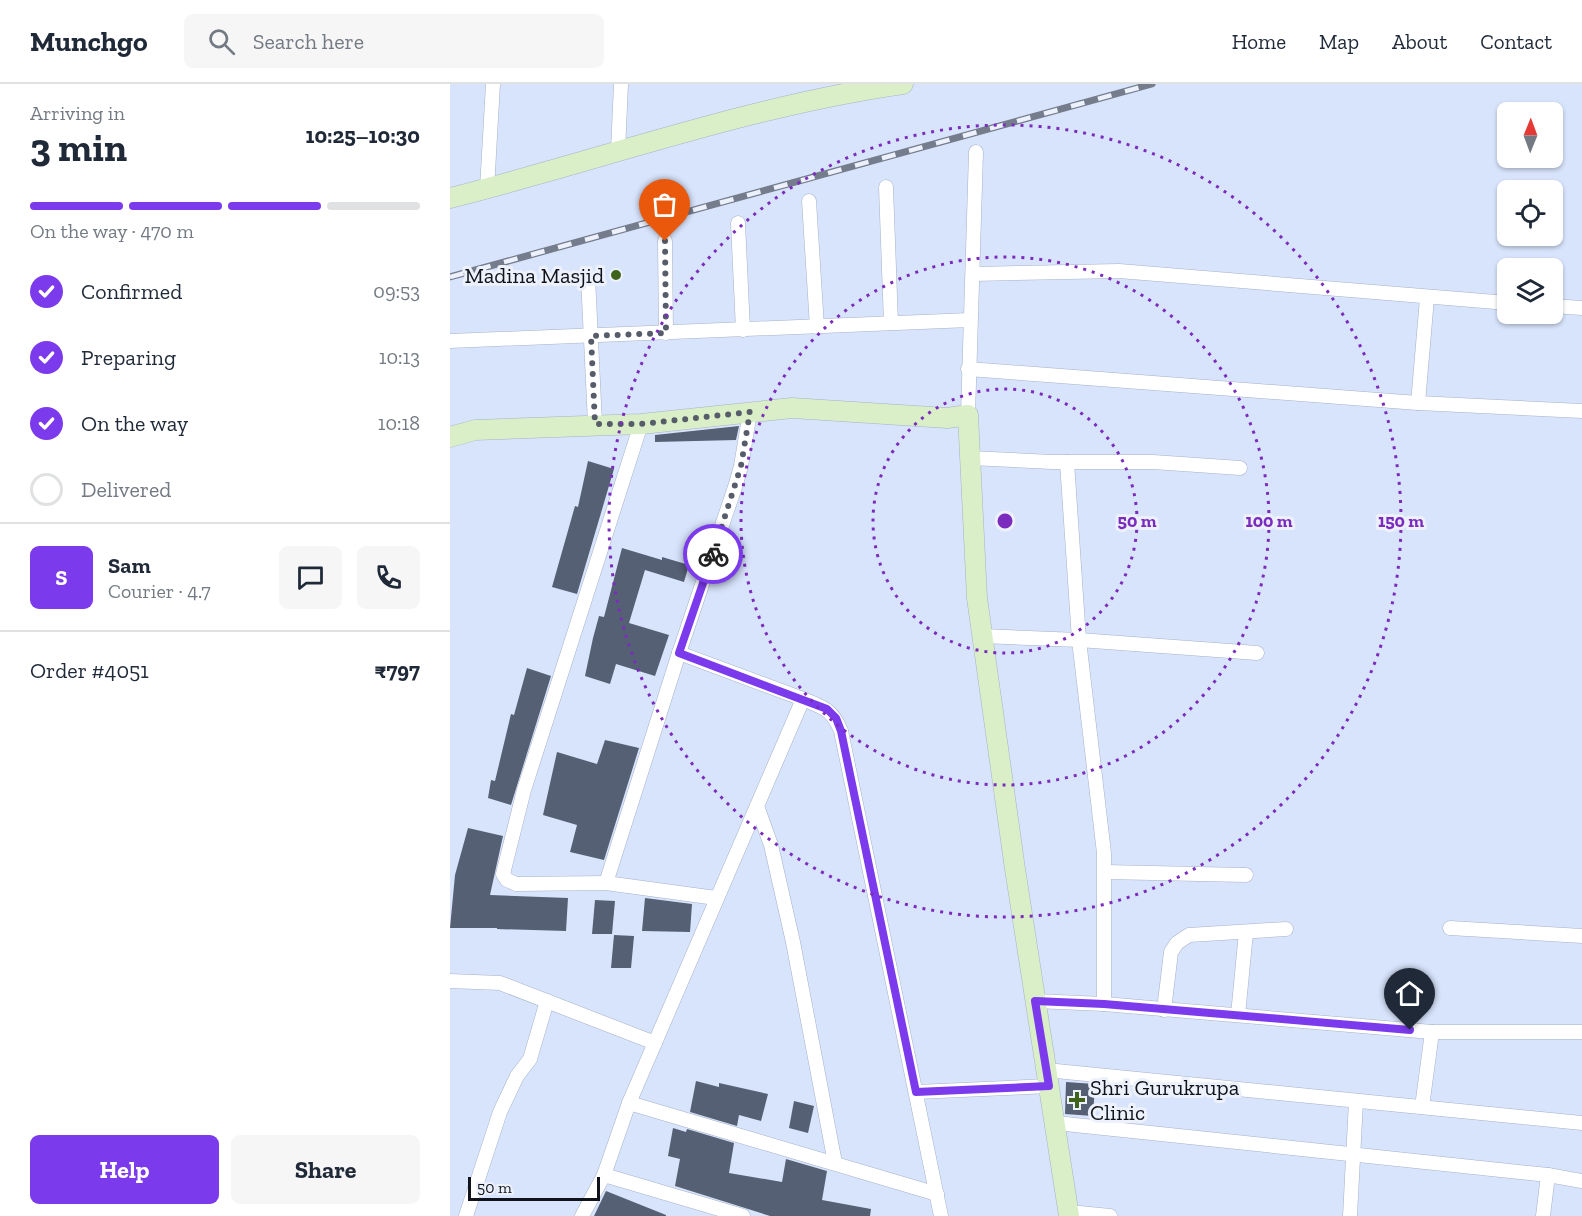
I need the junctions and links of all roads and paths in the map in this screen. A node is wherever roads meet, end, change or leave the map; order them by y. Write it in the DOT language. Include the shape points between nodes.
graph roads {
  1 [pos="493,84"];
  2 [pos="621,84"];
  3 [pos="903,84"];
  4 [pos="618,151"];
  5 [pos="976,152"];
  6 [pos="886,187"];
  7 [pos="487,189"];
  8 [pos="450,198"];
  9 [pos="809,201"];
  10 [pos="738,223"];
  11 [pos="665,241"];
  12 [pos="973,274"];
  13 [pos="588,277"];
  14 [pos="1427,298"];
  15 [pos="1497,302"];
  16 [pos="1563,307"];
  17 [pos="1582,308"];
  18 [pos="970,320"];
  19 [pos="891,323"];
  20 [pos="817,327"];
  21 [pos="743,330"];
  22 [pos="666,333"];
  23 [pos="591,336"];
  24 [pos="450,341"];
  25 [pos="968,369"];
  26 [pos="1418,403"];
  27 [pos="1582,411"];
  28 [pos="750,412"];
  29 [pos="968,415"];
  30 [pos="595,424"];
  31 [pos="641,424"];
  32 [pos="450,437"];
  33 [pos="970,458"];
  34 [pos="1067,462"];
  35 [pos="1240,468"];
  36 [pos="982,636"];
  37 [pos="1079,640"];
  38 [pos="679,653"];
  39 [pos="1257,653"];
  40 [pos="803,699"];
  41 [pos="757,806"];
  42 [pos="1105,872"];
  43 [pos="1246,874"];
  44 [pos="606,883"];
  45 [pos="716,898"];
  46 [pos="1450,928"];
  47 [pos="1286,929"];
  48 [pos="1246,932"];
  49 [pos="1582,936"];
  50 [pos="450,981"];
  51 [pos="547,1001"];
  52 [pos="1035,1001"];
  53 [pos="1104,1004"];
  54 [pos="1164,1010"];
  55 [pos="1238,1015"];
  56 [pos="1432,1032"];
  57 [pos="1582,1032"];
  58 [pos="655,1043"];
  59 [pos="1047,1078"];
  60 [pos="916,1092"];
  61 [pos="1356,1101"];
  62 [pos="629,1103"];
  63 [pos="1422,1107"];
  64 [pos="1056,1123"];
  65 [pos="1582,1123"];
  66 [pos="1353,1155"];
  67 [pos="835,1163"];
  68 [pos="1548,1174"];
  69 [pos="604,1175"];
  70 [pos="1582,1181"];
  71 [pos="938,1194"];
  72 [pos="1069,1214"];
  73 [pos="466,1216"];
  74 [pos="582,1216"];
  75 [pos="743,1216"];
  76 [pos="941,1216"];
  77 [pos="1110,1216"];
  78 [pos="1350,1216"];
  79 [pos="1543,1216"];
  1 -- 7 [label="street"];
  2 -- 4 [label="street"];
  3 -- 4 [label="street" via="857,91"];
  4 -- 7 [label="street"];
  5 -- 12 [label="street"];
  6 -- 19 [label="street"];
  7 -- 8 [label="street"];
  9 -- 20 [label="street"];
  10 -- 21 [label="street"];
  11 -- 22 [label="street"];
  12 -- 14 [label="street" via="1119,271"];
  12 -- 18 [label="street"];
  13 -- 23 [label="street"];
  14 -- 15 [label="street"];
  14 -- 26 [label="street"];
  16 -- 17 [label="street"];
  18 -- 19 [label="street"];
  18 -- 25 [label="street"];
  19 -- 20 [label="street"];
  20 -- 21 [label="street"];
  21 -- 22 [label="street"];
  22 -- 23 [label="street"];
  23 -- 24 [label="street"];
  23 -- 30 [label="street"];
  25 -- 26 [label="street"];
  25 -- 29 [label="street"];
  26 -- 27 [label="street"];
  28 -- 29 [label="street" via="792,408 947,418"];
  28 -- 31 [label="street"];
  28 -- 38 [label="street" via="736,484"];
  29 -- 33 [label="street"];
  30 -- 31 [label="street"];
  30 -- 32 [label="street" via="475,430"];
  31 -- 44 [label="street" via="524,790 503,874 516,884"];
  33 -- 34 [label="street"];
  33 -- 36 [label="street"];
  34 -- 35 [label="street"];
  34 -- 37 [label="street"];
  36 -- 37 [label="street"];
  36 -- 52 [label="street"];
  37 -- 39 [label="street"];
  37 -- 42 [label="street"];
  38 -- 40 [label="street"];
  38 -- 44 [label="street"];
  40 -- 41 [label="street"];
  40 -- 60 [label="street" via="827,709 841,731"];
  41 -- 45 [label="street"];
  41 -- 67 [label="street" via="771,845 793,942"];
  42 -- 43 [label="street"];
  42 -- 53 [label="street"];
  44 -- 45 [label="street"];
  45 -- 58 [label="street"];
  46 -- 49 [label="street"];
  47 -- 48 [label="street"];
  48 -- 54 [label="street" via="1189,935 1177,943 1172,952"];
  48 -- 55 [label="street"];
  50 -- 51 [label="street" via="500,983"];
  51 -- 58 [label="street"];
  51 -- 73 [label="street" via="530,1059 500,1112"];
  52 -- 53 [label="street"];
  52 -- 59 [label="street"];
  53 -- 54 [label="street"];
  54 -- 55 [label="street"];
  55 -- 56 [label="street"];
  56 -- 57 [label="street"];
  56 -- 63 [label="street"];
  58 -- 62 [label="street"];
  59 -- 60 [label="street"];
  59 -- 61 [label="street"];
  59 -- 64 [label="street"];
  60 -- 71 [label="street"];
  61 -- 63 [label="street"];
  61 -- 66 [label="street"];
  62 -- 67 [label="street"];
  62 -- 69 [label="street"];
  63 -- 65 [label="street"];
  64 -- 66 [label="street"];
  64 -- 72 [label="street"];
  66 -- 68 [label="street"];
  66 -- 78 [label="street"];
  67 -- 71 [label="street"];
  68 -- 70 [label="street"];
  68 -- 79 [label="street"];
  69 -- 74 [label="street"];
  69 -- 75 [label="street"];
  71 -- 76 [label="street"];
  72 -- 77 [label="street"];
}
